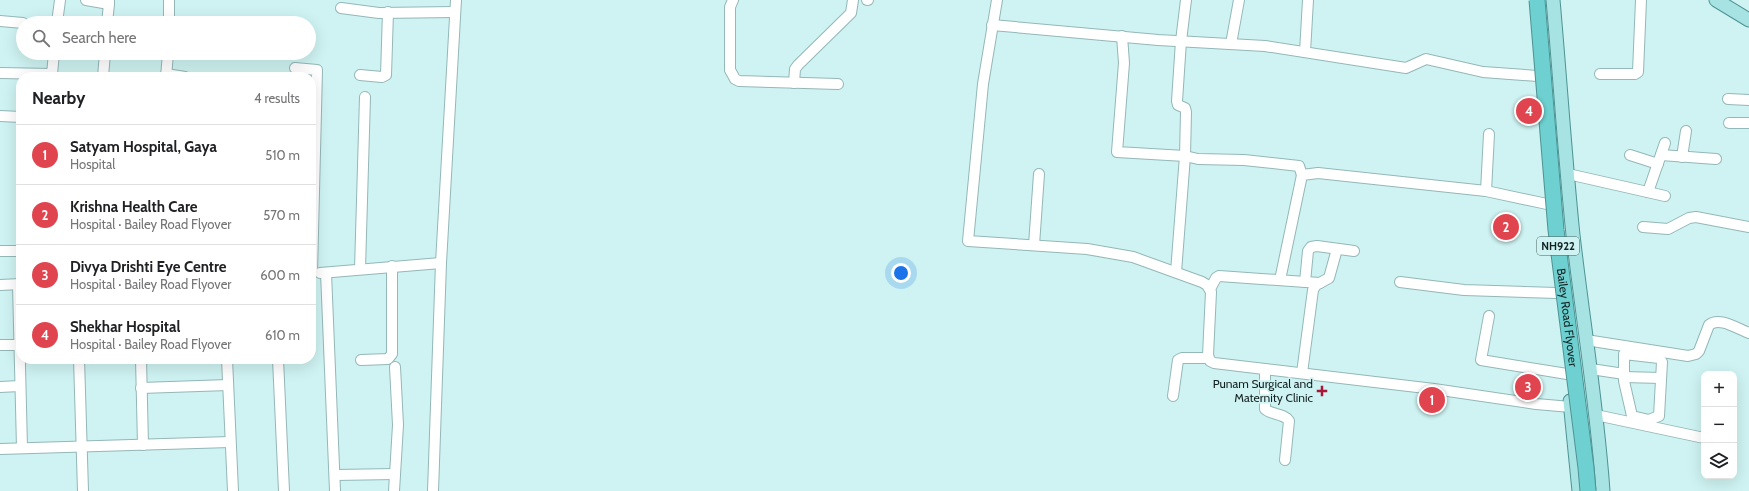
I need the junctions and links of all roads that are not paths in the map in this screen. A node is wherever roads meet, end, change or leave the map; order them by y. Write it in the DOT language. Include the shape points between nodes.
graph roads {
  1 [pos="60,0"];
  2 [pos="86,0"];
  3 [pos="169,0"];
  4 [pos="456,0"];
  5 [pos="733,0"];
  6 [pos="853,0"];
  7 [pos="997,0"];
  8 [pos="1186,0"];
  9 [pos="1238,0"];
  10 [pos="1308,0"];
  11 [pos="1530,0"];
  12 [pos="1537,0"];
  13 [pos="1545,0"];
  14 [pos="1553,0"];
  15 [pos="1641,0"];
  16 [pos="1716,0"];
  17 [pos="1733,0"];
  18 [pos="109,2"];
  19 [pos="342,8"];
  20 [pos="1749,10"];
  21 [pos="388,12"];
  22 [pos="456,12"];
  23 [pos="58,16"];
  24 [pos="108,16"];
  25 [pos="168,16"];
  26 [pos="1749,20"];
  27 [pos="0,21"];
  28 [pos="16,22"];
  29 [pos="992,25"];
  30 [pos="1122,36"];
  31 [pos="1181,41"];
  32 [pos="1557,42"];
  33 [pos="1231,44"];
  34 [pos="1534,44"];
  35 [pos="1305,52"];
  36 [pos="53,60"];
  37 [pos="104,60"];
  38 [pos="167,60"];
  39 [pos="295,68"];
  40 [pos="51,72"];
  41 [pos="103,72"];
  42 [pos="166,72"];
  43 [pos="0,73"];
  44 [pos="16,74"];
  45 [pos="1600,74"];
  46 [pos="360,75"];
  47 [pos="1538,76"];
  48 [pos="794,83"];
  49 [pos="838,84"];
  50 [pos="1562,92"];
  51 [pos="1539,94"];
  52 [pos="365,97"];
  53 [pos="1728,99"];
  54 [pos="1749,100"];
  55 [pos="316,111"];
  56 [pos="0,116"];
  57 [pos="16,117"];
  58 [pos="1749,122"];
  59 [pos="1729,123"];
  60 [pos="1686,131"];
  61 [pos="1489,134"];
  62 [pos="1665,142"];
  63 [pos="1630,155"];
  64 [pos="1185,156"];
  65 [pos="1682,157"];
  66 [pos="1716,159"];
  67 [pos="1659,160"];
  68 [pos="1039,174"];
  69 [pos="1568,174"];
  70 [pos="1302,175"];
  71 [pos="1486,191"];
  72 [pos="1648,192"];
  73 [pos="1665,196"];
  74 [pos="1547,204"];
  75 [pos="1643,227"];
  76 [pos="1749,227"];
  77 [pos="1034,245"];
  78 [pos="1337,249"];
  79 [pos="0,251"];
  80 [pos="16,251"];
  81 [pos="1354,252"];
  82 [pos="441,263"];
  83 [pos="392,266"];
  84 [pos="360,269"];
  85 [pos="1176,272"];
  86 [pos="316,273"];
  87 [pos="326,273"];
  88 [pos="1280,280"];
  89 [pos="1305,282"];
  90 [pos="1400,282"];
  91 [pos="1320,283"];
  92 [pos="16,284"];
  93 [pos="0,285"];
  94 [pos="1210,289"];
  95 [pos="1557,293"];
  96 [pos="1489,316"];
  97 [pos="1749,333"];
  98 [pos="0,345"];
  99 [pos="16,345"];
  100 [pos="1586,345"];
  101 [pos="1564,348"];
  102 [pos="1208,358"];
  103 [pos="361,360"];
  104 [pos="19,364"];
  105 [pos="79,364"];
  106 [pos="141,364"];
  107 [pos="227,364"];
  108 [pos="278,364"];
  109 [pos="395,367"];
  110 [pos="1265,369"];
  111 [pos="1591,369"];
  112 [pos="1302,373"];
  113 [pos="1567,374"];
  114 [pos="1624,375"];
  115 [pos="1661,378"];
  116 [pos="228,385"];
  117 [pos="20,386"];
  118 [pos="0,387"];
  119 [pos="141,388"];
  120 [pos="1173,396"];
  121 [pos="1571,407"];
  122 [pos="1596,415"];
  123 [pos="1701,437"];
  124 [pos="230,442"];
  125 [pos="143,444"];
  126 [pos="81,446"];
  127 [pos="22,448"];
  128 [pos="0,449"];
  129 [pos="1600,451"];
  130 [pos="1575,454"];
  131 [pos="1284,460"];
  132 [pos="395,474"];
  133 [pos="335,475"];
  134 [pos="83,491"];
  135 [pos="233,491"];
  136 [pos="284,491"];
  137 [pos="335,491"];
  138 [pos="394,491"];
  139 [pos="433,491"];
  140 [pos="1579,491"];
  141 [pos="1588,491"];
  142 [pos="1596,491"];
  143 [pos="1603,491"];
  1 -- 23 [label="street"];
  2 -- 18 [label="street"];
  3 -- 25 [label="street"];
  4 -- 22 [label="street"];
  5 -- 48 [label="street" via="730,15 732,74 739,81"];
  6 -- 48 [label="street" via="851,13 795,69"];
  7 -- 29 [label="street"];
  8 -- 31 [label="street"];
  9 -- 33 [label="street"];
  10 -- 35 [label="street"];
  11 -- 34 [label="main road"];
  12 -- 141 [label="highway, Bailey Road Flyover / NH922, bridge" via="1556,230"];
  13 -- 142 [label="highway, Bailey Road Flyover / NH922" via="1563,227"];
  14 -- 32 [label="main road"];
  15 -- 45 [label="street" via="1638,72"];
  16 -- 26 [label="main road"];
  17 -- 20 [label="main road"];
  18 -- 24 [label="street"];
  19 -- 21 [label="street"];
  21 -- 22 [label="street"];
  21 -- 46 [label="street" via="386,75"];
  22 -- 82 [label="street"];
  27 -- 28 [label="street"];
  29 -- 30 [label="street"];
  29 -- 77 [label="street" via="983,84 968,241"];
  30 -- 31 [label="street"];
  30 -- 64 [label="street" via="1124,63 1118,152"];
  31 -- 33 [label="street"];
  31 -- 64 [label="street" via="1177,101 1178,105 1186,110"];
  32 -- 34 [label="main road"];
  32 -- 50 [label="main road"];
  33 -- 35 [label="street"];
  34 -- 47 [label="main road"];
  35 -- 47 [label="street" via="1406,68 1426,59 1483,72"];
  36 -- 40 [label="street"];
  37 -- 41 [label="street"];
  38 -- 42 [label="street"];
  39 -- 55 [label="street" via="317,70"];
  43 -- 44 [label="street"];
  47 -- 51 [label="main road"];
  48 -- 49 [label="street"];
  50 -- 51 [label="main road"];
  50 -- 69 [label="main road"];
  51 -- 74 [label="main road"];
  52 -- 84 [label="street"];
  53 -- 54 [label="street"];
  56 -- 57 [label="street"];
  58 -- 59 [label="street"];
  60 -- 65 [label="street"];
  61 -- 71 [label="street"];
  62 -- 67 [label="street"];
  63 -- 67 [label="street"];
  64 -- 70 [label="street" via="1298,166"];
  64 -- 85 [label="street"];
  65 -- 66 [label="street"];
  65 -- 67 [label="street"];
  67 -- 72 [label="street"];
  68 -- 77 [label="street"];
  69 -- 72 [label="street"];
  69 -- 100 [label="main road"];
  70 -- 71 [label="street" via="1318,174"];
  70 -- 88 [label="street"];
  71 -- 74 [label="street"];
  72 -- 73 [label="street"];
  74 -- 95 [label="main road"];
  75 -- 76 [label="street" via="1668,229 1696,217"];
  77 -- 85 [label="street" via="1087,249 1133,257"];
  78 -- 81 [label="street"];
  78 -- 89 [label="street" via="1311,247 1308,251"];
  78 -- 91 [label="street" via="1331,275"];
  79 -- 80 [label="street"];
  82 -- 83 [label="street"];
  82 -- 139 [label="street"];
  83 -- 84 [label="street"];
  83 -- 103 [label="street" via="392,354 388,359"];
  84 -- 87 [label="street"];
  85 -- 94 [label="street" via="1202,282"];
  86 -- 87 [label="street"];
  87 -- 133 [label="street"];
  88 -- 89 [label="street"];
  88 -- 94 [label="street" via="1219,276"];
  89 -- 91 [label="street"];
  90 -- 95 [label="street" via="1464,290"];
  91 -- 112 [label="street" via="1314,287 1312,294"];
  92 -- 93 [label="street"];
  94 -- 102 [label="street"];
  95 -- 101 [label="main road"];
  96 -- 113 [label="street" via="1481,360"];
  97 -- 100 [label="street" via="1722,322 1712,322 1699,351 1693,356"];
  98 -- 99 [label="street"];
  100 -- 101 [label="main road"];
  100 -- 111 [label="main road"];
  101 -- 113 [label="main road"];
  102 -- 110 [label="street" via="1214,363"];
  102 -- 120 [label="street" via="1178,360"];
  104 -- 117 [label="street"];
  105 -- 126 [label="street"];
  106 -- 119 [label="street"];
  107 -- 116 [label="street"];
  108 -- 136 [label="street"];
  109 -- 132 [label="street" via="398,425"];
  110 -- 112 [label="street"];
  110 -- 131 [label="street" via="1265,409 1289,421"];
  111 -- 114 [label="street"];
  111 -- 122 [label="main road"];
  112 -- 121 [label="street"];
  113 -- 121 [label="main road"];
  114 -- 115 [label="street"];
  114 -- 115 [label="street" via="1624,354 1659,358 1662,362"];
  114 -- 115 [label="street" via="1632,416 1649,420 1659,416"];
  116 -- 119 [label="street"];
  116 -- 124 [label="street"];
  117 -- 118 [label="street"];
  117 -- 127 [label="street"];
  119 -- 125 [label="street"];
  121 -- 130 [label="main road"];
  122 -- 123 [label="street"];
  122 -- 129 [label="main road"];
  124 -- 125 [label="street"];
  124 -- 135 [label="street"];
  125 -- 126 [label="street"];
  126 -- 127 [label="street"];
  126 -- 134 [label="street"];
  127 -- 128 [label="street"];
  129 -- 130 [label="main road"];
  129 -- 143 [label="main road"];
  130 -- 140 [label="main road"];
  132 -- 133 [label="street"];
  132 -- 138 [label="street"];
  133 -- 137 [label="street"];
}
